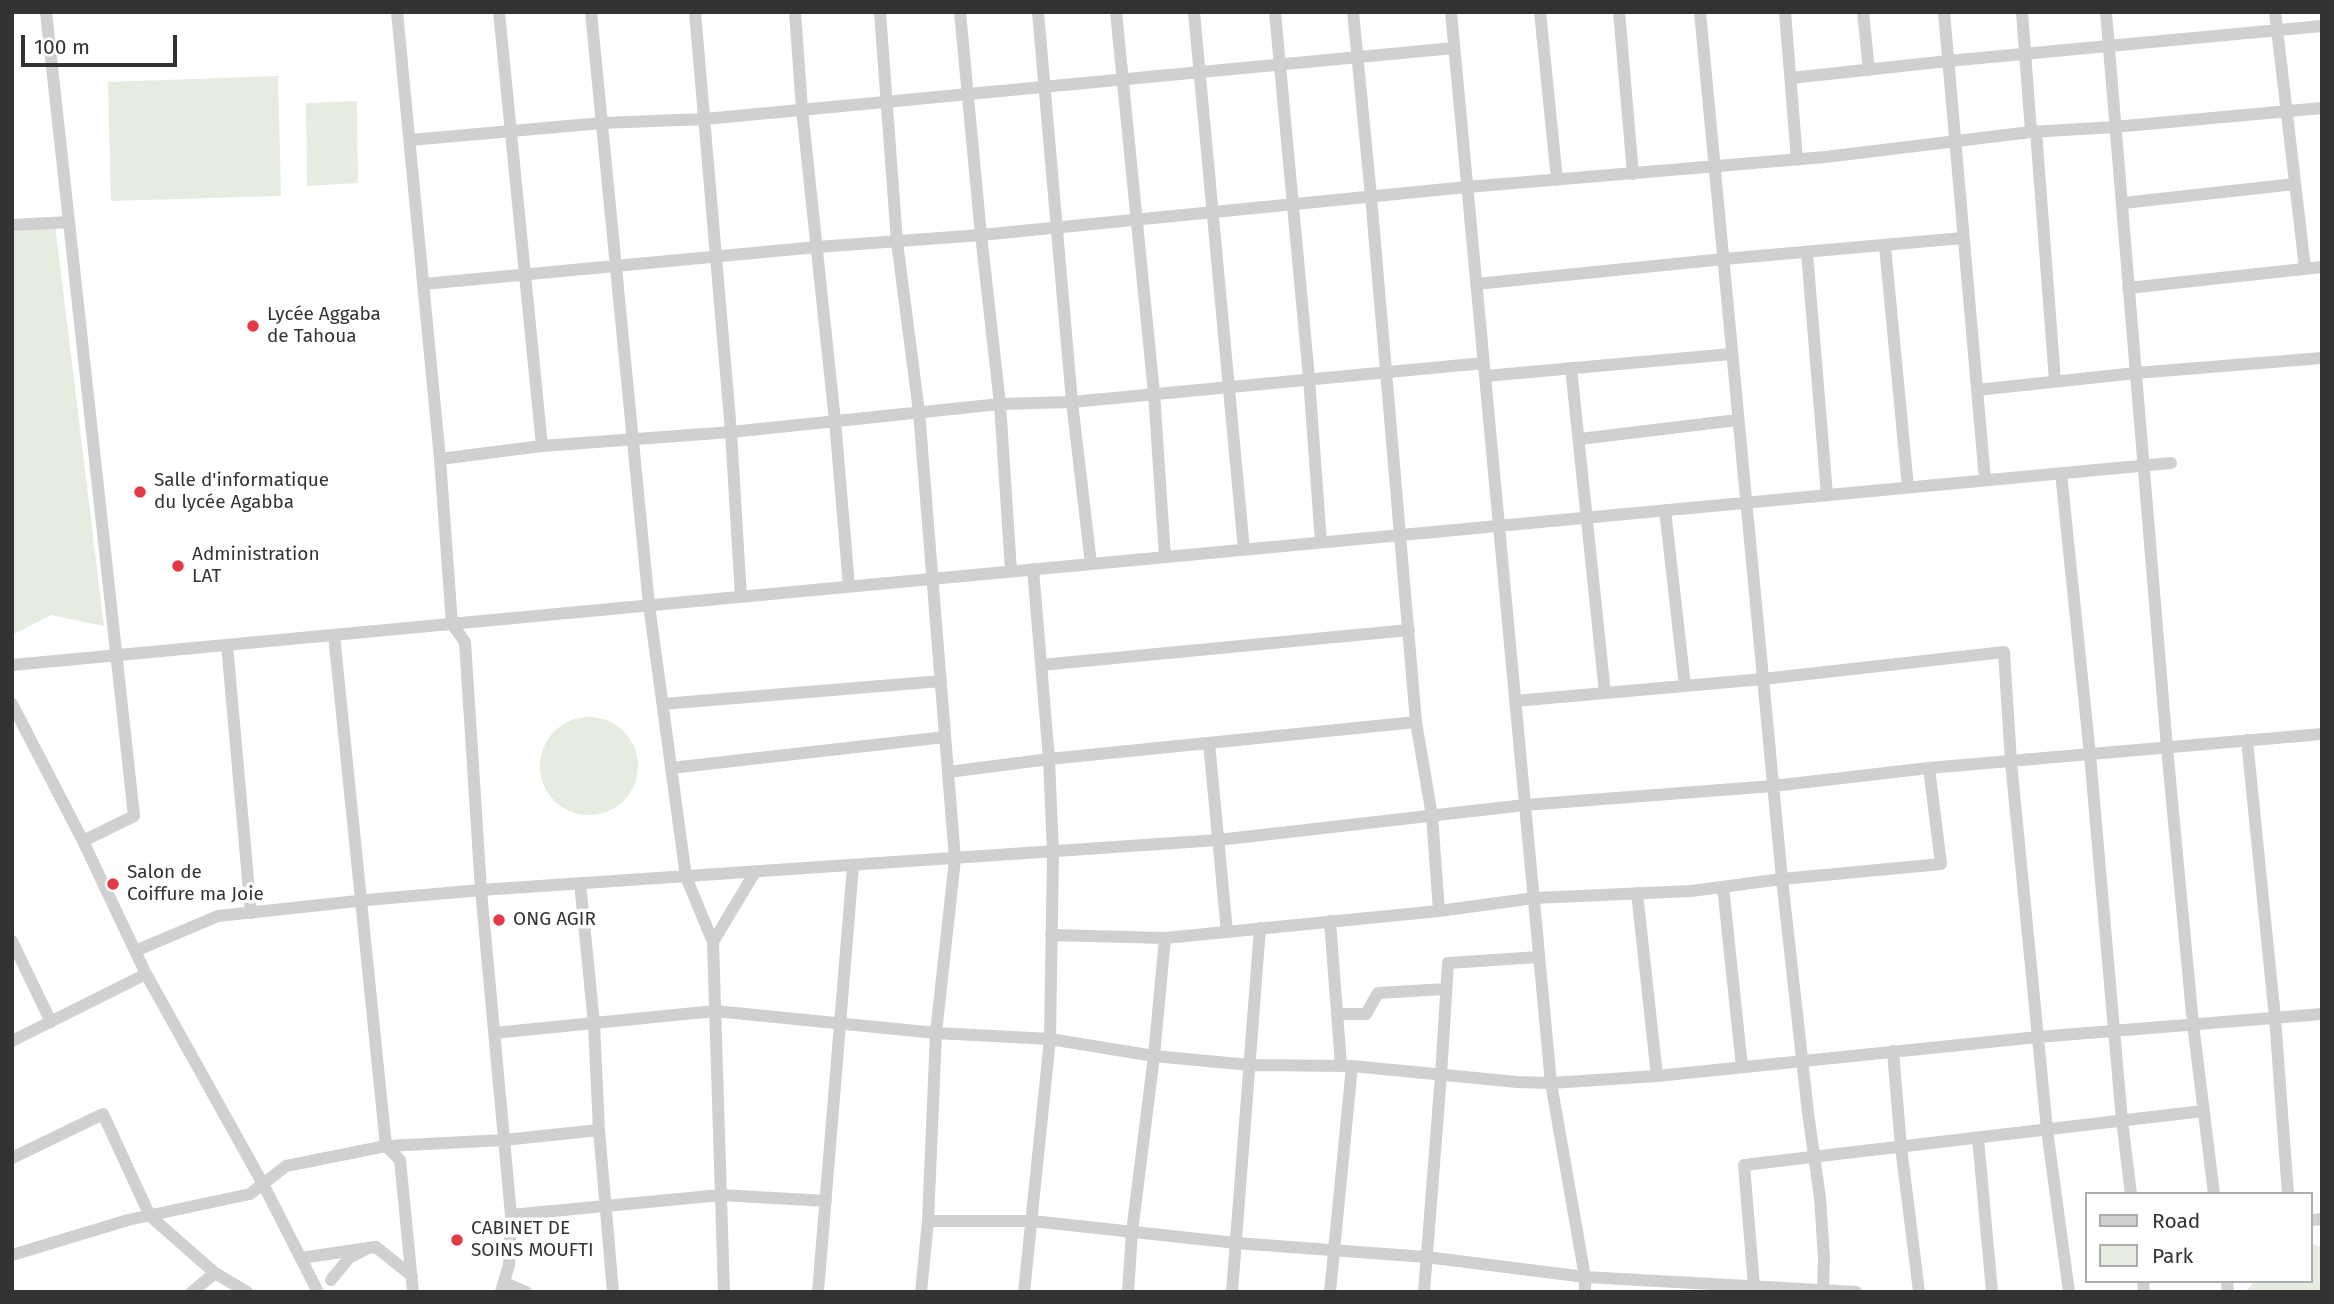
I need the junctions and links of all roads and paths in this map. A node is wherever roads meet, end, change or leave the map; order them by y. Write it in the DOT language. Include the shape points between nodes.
graph roads {
  1 [pos="46,12"];
  2 [pos="397,12"];
  3 [pos="499,12"];
  4 [pos="591,12"];
  5 [pos="695,12"];
  6 [pos="795,12"];
  7 [pos="880,12"];
  8 [pos="960,12"];
  9 [pos="1038,12"];
  10 [pos="1116,12"];
  11 [pos="1194,12"];
  12 [pos="1275,12"];
  13 [pos="1353,12"];
  14 [pos="1451,12"];
  15 [pos="1540,12"];
  16 [pos="1619,12"];
  17 [pos="1700,12"];
  18 [pos="1785,12"];
  19 [pos="1863,12"];
  20 [pos="1944,12"];
  21 [pos="2022,12"];
  22 [pos="2106,12"];
  23 [pos="2275,12"];
  24 [pos="2322,26"];
  25 [pos="2277,30"];
  26 [pos="2108,45"];
  27 [pos="1454,48"];
  28 [pos="2025,54"];
  29 [pos="1357,56"];
  30 [pos="1948,61"];
  31 [pos="1280,63"];
  32 [pos="1869,69"];
  33 [pos="1200,73"];
  34 [pos="1791,78"];
  35 [pos="1123,80"];
  36 [pos="1045,88"];
  37 [pos="967,94"];
  38 [pos="887,102"];
  39 [pos="2322,108"];
  40 [pos="802,109"];
  41 [pos="2286,111"];
  42 [pos="705,119"];
  43 [pos="602,123"];
  44 [pos="2114,127"];
  45 [pos="511,131"];
  46 [pos="2033,131"];
  47 [pos="410,140"];
  48 [pos="1955,141"];
  49 [pos="1797,160"];
  50 [pos="1716,166"];
  51 [pos="1633,174"];
  52 [pos="1557,180"];
  53 [pos="2295,184"];
  54 [pos="1467,187"];
  55 [pos="1371,196"];
  56 [pos="2123,202"];
  57 [pos="1293,203"];
  58 [pos="1214,211"];
  59 [pos="1138,218"];
  60 [pos="69,222"];
  61 [pos="12,225"];
  62 [pos="1059,227"];
  63 [pos="981,235"];
  64 [pos="1964,238"];
  65 [pos="897,242"];
  66 [pos="1885,246"];
  67 [pos="817,247"];
  68 [pos="1807,253"];
  69 [pos="716,256"];
  70 [pos="1724,258"];
  71 [pos="616,266"];
  72 [pos="2322,267"];
  73 [pos="2305,268"];
  74 [pos="525,275"];
  75 [pos="424,284"];
  76 [pos="1476,284"];
  77 [pos="2129,288"];
  78 [pos="1731,354"];
  79 [pos="2322,358"];
  80 [pos="1571,368"];
  81 [pos="1484,369"];
  82 [pos="1386,372"];
  83 [pos="2136,373"];
  84 [pos="1309,378"];
  85 [pos="2055,381"];
  86 [pos="1229,386"];
  87 [pos="1977,390"];
  88 [pos="1154,393"];
  89 [pos="1072,402"];
  90 [pos="1000,404"];
  91 [pos="919,412"];
  92 [pos="1737,420"];
  93 [pos="835,421"];
  94 [pos="731,432"];
  95 [pos="1580,439"];
  96 [pos="633,440"];
  97 [pos="542,446"];
  98 [pos="440,459"];
  99 [pos="2171,463"];
  100 [pos="2144,465"];
  101 [pos="2061,473"];
  102 [pos="1985,480"];
  103 [pos="1908,487"];
  104 [pos="1827,495"];
  105 [pos="1745,503"];
  106 [pos="1665,510"];
  107 [pos="1587,517"];
  108 [pos="1499,526"];
  109 [pos="1400,535"];
  110 [pos="1321,542"];
  111 [pos="1244,550"];
  112 [pos="1165,557"];
  113 [pos="1091,564"];
  114 [pos="1033,569"];
  115 [pos="1012,571"];
  116 [pos="932,579"];
  117 [pos="849,586"];
  118 [pos="741,597"];
  119 [pos="649,605"];
  120 [pos="452,624"];
  121 [pos="1409,630"];
  122 [pos="334,635"];
  123 [pos="227,645"];
  124 [pos="115,655"];
  125 [pos="12,665"];
  126 [pos="1041,665"];
  127 [pos="1763,679"];
  128 [pos="941,681"];
  129 [pos="1685,686"];
  130 [pos="1605,693"];
  131 [pos="1516,701"];
  132 [pos="12,704"];
  133 [pos="663,704"];
  134 [pos="1416,722"];
  135 [pos="2322,734"];
  136 [pos="945,737"];
  137 [pos="2247,740"];
  138 [pos="1209,743"];
  139 [pos="2167,748"];
  140 [pos="2090,755"];
  141 [pos="1049,759"];
  142 [pos="2011,762"];
  143 [pos="671,768"];
  144 [pos="1929,768"];
  145 [pos="948,772"];
  146 [pos="1773,786"];
  147 [pos="1525,805"];
  148 [pos="1432,816"];
  149 [pos="1218,840"];
  150 [pos="83,841"];
  151 [pos="1053,853"];
  152 [pos="955,859"];
  153 [pos="853,866"];
  154 [pos="755,872"];
  155 [pos="686,877"];
  156 [pos="1782,879"];
  157 [pos="580,883"];
  158 [pos="1723,887"];
  159 [pos="481,890"];
  160 [pos="1637,893"];
  161 [pos="1534,898"];
  162 [pos="363,901"];
  163 [pos="1438,911"];
  164 [pos="251,913"];
  165 [pos="1330,921"];
  166 [pos="1260,928"];
  167 [pos="1227,932"];
  168 [pos="1051,935"];
  169 [pos="1165,938"];
  170 [pos="713,943"];
  171 [pos="14,947"];
  172 [pos="135,951"];
  173 [pos="1539,957"];
  174 [pos="146,974"];
  175 [pos="1446,989"];
  176 [pos="715,1012"];
  177 [pos="1337,1014"];
  178 [pos="2322,1014"];
  179 [pos="2275,1017"];
  180 [pos="51,1021"];
  181 [pos="594,1024"];
  182 [pos="840,1024"];
  183 [pos="2193,1024"];
  184 [pos="2114,1031"];
  185 [pos="494,1033"];
  186 [pos="936,1033"];
  187 [pos="2038,1037"];
  188 [pos="1049,1039"];
  189 [pos="12,1041"];
  190 [pos="1893,1051"];
  191 [pos="1154,1056"];
  192 [pos="1803,1060"];
  193 [pos="1250,1065"];
  194 [pos="1346,1065"];
  195 [pos="1742,1067"];
  196 [pos="1441,1074"];
  197 [pos="1657,1076"];
  198 [pos="1551,1083"];
  199 [pos="2203,1111"];
  200 [pos="2122,1121"];
  201 [pos="599,1130"];
  202 [pos="2047,1130"];
  203 [pos="1978,1138"];
  204 [pos="504,1140"];
  205 [pos="386,1146"];
  206 [pos="1901,1147"];
  207 [pos="1816,1157"];
  208 [pos="12,1158"];
  209 [pos="263,1184"];
  210 [pos="2132,1192"];
  211 [pos="2214,1192"];
  212 [pos="2288,1192"];
  213 [pos="721,1195"];
  214 [pos="826,1201"];
  215 [pos="605,1206"];
  216 [pos="511,1215"];
  217 [pos="150,1216"];
  218 [pos="929,1221"];
  219 [pos="1032,1222"];
  220 [pos="1132,1232"];
  221 [pos="1236,1243"];
  222 [pos="368,1248"];
  223 [pos="1334,1251"];
  224 [pos="12,1255"];
  225 [pos="1426,1257"];
  226 [pos="301,1258"];
  227 [pos="215,1273"];
  228 [pos="412,1276"];
  229 [pos="1585,1277"];
  230 [pos="331,1280"];
  231 [pos="1754,1286"];
  232 [pos="503,1287"];
  233 [pos="1671,1287"];
  234 [pos="1823,1290"];
  235 [pos="192,1292"];
  236 [pos="247,1292"];
  237 [pos="318,1292"];
  238 [pos="413,1292"];
  239 [pos="526,1292"];
  240 [pos="613,1292"];
  241 [pos="724,1292"];
  242 [pos="818,1292"];
  243 [pos="921,1292"];
  244 [pos="1024,1292"];
  245 [pos="1128,1292"];
  246 [pos="1231,1292"];
  247 [pos="1330,1292"];
  248 [pos="1424,1292"];
  249 [pos="1585,1292"];
  250 [pos="1856,1292"];
  251 [pos="1919,1292"];
  252 [pos="1992,1292"];
  253 [pos="2068,1292"];
  1 -- 60 [label="street"];
  2 -- 47 [label="street"];
  3 -- 45 [label="street"];
  4 -- 43 [label="street"];
  5 -- 42 [label="street"];
  6 -- 40 [label="street"];
  7 -- 38 [label="street"];
  8 -- 37 [label="street"];
  9 -- 36 [label="street"];
  10 -- 35 [label="street"];
  11 -- 33 [label="street"];
  12 -- 31 [label="street"];
  13 -- 29 [label="street"];
  14 -- 27 [label="street"];
  15 -- 52 [label="street"];
  16 -- 51 [label="street"];
  17 -- 50 [label="street"];
  18 -- 34 [label="street"];
  19 -- 32 [label="street"];
  20 -- 30 [label="street"];
  21 -- 28 [label="street"];
  22 -- 26 [label="street"];
  23 -- 25 [label="street"];
  24 -- 25 [label="street"];
  25 -- 26 [label="street"];
  25 -- 41 [label="street"];
  26 -- 28 [label="street"];
  26 -- 44 [label="street"];
  27 -- 29 [label="street"];
  27 -- 54 [label="street"];
  28 -- 30 [label="street"];
  28 -- 46 [label="street"];
  29 -- 31 [label="street"];
  29 -- 55 [label="street"];
  30 -- 32 [label="street"];
  30 -- 48 [label="street"];
  31 -- 33 [label="street"];
  31 -- 57 [label="street"];
  32 -- 34 [label="street"];
  33 -- 35 [label="street"];
  33 -- 58 [label="street"];
  34 -- 49 [label="street"];
  35 -- 36 [label="street"];
  35 -- 59 [label="street"];
  36 -- 37 [label="street"];
  36 -- 62 [label="street"];
  37 -- 38 [label="street"];
  37 -- 63 [label="street"];
  38 -- 40 [label="street"];
  38 -- 65 [label="street"];
  39 -- 41 [label="street"];
  40 -- 42 [label="street"];
  40 -- 67 [label="street"];
  41 -- 44 [label="street"];
  41 -- 53 [label="street"];
  42 -- 43 [label="street"];
  42 -- 69 [label="street"];
  43 -- 45 [label="street"];
  43 -- 71 [label="street"];
  44 -- 46 [label="street"];
  44 -- 56 [label="street"];
  45 -- 47 [label="street"];
  45 -- 74 [label="street"];
  46 -- 48 [label="street"];
  46 -- 85 [label="street"];
  47 -- 75 [label="street"];
  48 -- 49 [label="street"];
  48 -- 64 [label="street"];
  49 -- 50 [label="street"];
  50 -- 51 [label="street"];
  50 -- 70 [label="street"];
  51 -- 52 [label="street"];
  52 -- 54 [label="street"];
  53 -- 56 [label="street"];
  53 -- 73 [label="street"];
  54 -- 55 [label="street"];
  54 -- 76 [label="street"];
  55 -- 57 [label="street"];
  55 -- 82 [label="street"];
  56 -- 77 [label="street"];
  57 -- 58 [label="street"];
  57 -- 84 [label="street"];
  58 -- 59 [label="street"];
  58 -- 86 [label="street"];
  59 -- 62 [label="street"];
  59 -- 88 [label="street"];
  60 -- 61 [label="street"];
  60 -- 124 [label="street"];
  62 -- 63 [label="street"];
  62 -- 89 [label="street"];
  63 -- 65 [label="street"];
  63 -- 90 [label="street"];
  64 -- 66 [label="street"];
  64 -- 87 [label="street"];
  65 -- 67 [label="street"];
  65 -- 91 [label="street"];
  66 -- 68 [label="street"];
  66 -- 103 [label="street"];
  67 -- 69 [label="street"];
  67 -- 93 [label="street"];
  68 -- 70 [label="street"];
  68 -- 104 [label="street"];
  69 -- 71 [label="street"];
  69 -- 94 [label="street"];
  70 -- 76 [label="street"];
  70 -- 78 [label="street"];
  71 -- 74 [label="street"];
  71 -- 96 [label="street"];
  72 -- 73 [label="street"];
  73 -- 77 [label="street"];
  74 -- 75 [label="street"];
  74 -- 97 [label="street"];
  75 -- 98 [label="street"];
  76 -- 81 [label="street"];
  77 -- 83 [label="street"];
  78 -- 80 [label="street"];
  78 -- 92 [label="street"];
  79 -- 83 [label="street"];
  80 -- 81 [label="street"];
  80 -- 95 [label="street"];
  81 -- 82 [label="street"];
  81 -- 108 [label="street"];
  82 -- 84 [label="street"];
  82 -- 109 [label="street"];
  83 -- 85 [label="street"];
  83 -- 100 [label="street"];
  84 -- 86 [label="street"];
  84 -- 110 [label="street"];
  85 -- 87 [label="street"];
  86 -- 88 [label="street"];
  86 -- 111 [label="street"];
  87 -- 102 [label="street"];
  88 -- 89 [label="street"];
  88 -- 112 [label="street"];
  89 -- 90 [label="street"];
  89 -- 113 [label="street"];
  90 -- 91 [label="street"];
  90 -- 115 [label="street"];
  91 -- 93 [label="street"];
  91 -- 116 [label="street"];
  92 -- 95 [label="street"];
  92 -- 105 [label="street"];
  93 -- 94 [label="street"];
  93 -- 117 [label="street"];
  94 -- 96 [label="street"];
  94 -- 118 [label="street"];
  95 -- 107 [label="street"];
  96 -- 97 [label="street"];
  96 -- 119 [label="street"];
  97 -- 98 [label="street"];
  98 -- 120 [label="street"];
  99 -- 100 [label="street"];
  100 -- 101 [label="street"];
  100 -- 139 [label="street"];
  101 -- 102 [label="street"];
  101 -- 140 [label="street"];
  102 -- 103 [label="street"];
  103 -- 104 [label="street"];
  104 -- 105 [label="street"];
  105 -- 106 [label="street"];
  105 -- 127 [label="street"];
  106 -- 107 [label="street"];
  106 -- 129 [label="street"];
  107 -- 108 [label="street"];
  107 -- 130 [label="street"];
  108 -- 109 [label="street"];
  108 -- 131 [label="street"];
  109 -- 110 [label="street"];
  109 -- 121 [label="street"];
  110 -- 111 [label="street"];
  111 -- 112 [label="street"];
  112 -- 113 [label="street"];
  113 -- 114 [label="street"];
  114 -- 115 [label="street"];
  114 -- 126 [label="street"];
  115 -- 116 [label="street"];
  116 -- 117 [label="street"];
  116 -- 128 [label="street"];
  117 -- 118 [label="street"];
  118 -- 119 [label="street"];
  119 -- 120 [label="street"];
  119 -- 133 [label="street"];
  120 -- 122 [label="street"];
  120 -- 159 [label="street" via="465,642"];
  121 -- 126 [label="street"];
  121 -- 134 [label="street"];
  122 -- 123 [label="street"];
  122 -- 162 [label="street"];
  123 -- 124 [label="street"];
  123 -- 164 [label="street"];
  124 -- 125 [label="street"];
  124 -- 150 [label="street" via="134,816"];
  126 -- 141 [label="street"];
  127 -- 129 [label="street"];
  127 -- 142 [label="street" via="2004,652"];
  127 -- 146 [label="street"];
  128 -- 133 [label="street"];
  128 -- 136 [label="street"];
  129 -- 130 [label="street"];
  130 -- 131 [label="street"];
  131 -- 147 [label="street"];
  132 -- 150 [label="street"];
  133 -- 143 [label="street"];
  134 -- 138 [label="street"];
  134 -- 148 [label="street"];
  135 -- 137 [label="street"];
  136 -- 143 [label="street"];
  136 -- 145 [label="street"];
  137 -- 139 [label="street"];
  137 -- 179 [label="street"];
  138 -- 141 [label="street"];
  138 -- 149 [label="street"];
  139 -- 140 [label="street"];
  139 -- 183 [label="street"];
  140 -- 142 [label="street"];
  140 -- 184 [label="street"];
  141 -- 145 [label="street"];
  141 -- 151 [label="street"];
  142 -- 144 [label="street"];
  142 -- 187 [label="street"];
  143 -- 155 [label="street"];
  144 -- 146 [label="street"];
  144 -- 156 [label="street" via="1941,864"];
  145 -- 152 [label="street"];
  146 -- 147 [label="street"];
  146 -- 156 [label="street"];
  147 -- 148 [label="street"];
  147 -- 161 [label="street"];
  148 -- 149 [label="street"];
  148 -- 163 [label="street"];
  149 -- 151 [label="street"];
  149 -- 167 [label="street"];
  150 -- 172 [label="street"];
  151 -- 152 [label="street"];
  151 -- 168 [label="street"];
  152 -- 153 [label="street"];
  152 -- 186 [label="street"];
  153 -- 154 [label="street"];
  153 -- 182 [label="street"];
  154 -- 155 [label="street"];
  154 -- 170 [label="street"];
  155 -- 157 [label="street"];
  155 -- 170 [label="street"];
  156 -- 158 [label="street"];
  156 -- 192 [label="street"];
  157 -- 159 [label="street"];
  157 -- 181 [label="street"];
  158 -- 160 [label="street"];
  158 -- 195 [label="street"];
  159 -- 162 [label="street"];
  159 -- 185 [label="street"];
  160 -- 161 [label="street"];
  160 -- 197 [label="street"];
  161 -- 163 [label="street"];
  161 -- 173 [label="street"];
  162 -- 164 [label="street"];
  162 -- 205 [label="street"];
  163 -- 165 [label="street"];
  164 -- 172 [label="street" via="218,916"];
  165 -- 166 [label="street"];
  165 -- 177 [label="street"];
  166 -- 167 [label="street"];
  166 -- 193 [label="street"];
  167 -- 169 [label="street"];
  168 -- 169 [label="street"];
  168 -- 188 [label="street"];
  169 -- 191 [label="street"];
  170 -- 176 [label="street"];
  171 -- 180 [label="street"];
  172 -- 174 [label="street"];
  173 -- 175 [label="street" via="1447,963"];
  173 -- 198 [label="street"];
  174 -- 180 [label="street"];
  174 -- 209 [label="street"];
  175 -- 177 [label="street" via="1378,993 1366,1014"];
  175 -- 196 [label="street"];
  176 -- 181 [label="street"];
  176 -- 182 [label="street"];
  176 -- 213 [label="street"];
  177 -- 194 [label="street"];
  178 -- 179 [label="street"];
  179 -- 183 [label="street"];
  179 -- 212 [label="street"];
  180 -- 189 [label="street"];
  181 -- 185 [label="street"];
  181 -- 201 [label="street"];
  182 -- 186 [label="street"];
  182 -- 214 [label="street"];
  183 -- 184 [label="street"];
  183 -- 199 [label="street"];
  184 -- 187 [label="street"];
  184 -- 200 [label="street"];
  185 -- 204 [label="street"];
  186 -- 188 [label="street"];
  186 -- 218 [label="street"];
  187 -- 190 [label="street"];
  187 -- 202 [label="street"];
  188 -- 191 [label="street"];
  188 -- 219 [label="street"];
  190 -- 192 [label="street"];
  190 -- 206 [label="street"];
  191 -- 193 [label="street"];
  191 -- 220 [label="street"];
  192 -- 195 [label="street"];
  192 -- 207 [label="street"];
  193 -- 194 [label="street"];
  193 -- 221 [label="street"];
  194 -- 196 [label="street"];
  194 -- 223 [label="street"];
  195 -- 197 [label="street"];
  196 -- 198 [label="street"];
  196 -- 225 [label="street"];
  197 -- 198 [label="street"];
  198 -- 229 [label="street"];
  199 -- 200 [label="street"];
  199 -- 211 [label="street"];
  200 -- 202 [label="street"];
  200 -- 210 [label="street"];
  201 -- 204 [label="street"];
  201 -- 215 [label="street"];
  202 -- 203 [label="street"];
  202 -- 253 [label="street"];
  203 -- 206 [label="street"];
  203 -- 252 [label="street"];
  204 -- 205 [label="street"];
  204 -- 216 [label="street"];
  205 -- 209 [label="street" via="286,1166"];
  205 -- 228 [label="street" via="400,1160"];
  206 -- 207 [label="street"];
  206 -- 251 [label="street"];
  207 -- 231 [label="street" via="1744,1165"];
  207 -- 234 [label="street"];
  208 -- 217 [label="street" via="103,1114"];
  209 -- 217 [label="street" via="250,1194"];
  209 -- 226 [label="street"];
  213 -- 214 [label="street"];
  213 -- 215 [label="street"];
  213 -- 241 [label="street"];
  214 -- 242 [label="street"];
  215 -- 216 [label="street"];
  215 -- 240 [label="street"];
  216 -- 232 [label="street" via="509,1265"];
  217 -- 224 [label="street"];
  217 -- 227 [label="street"];
  218 -- 219 [label="street"];
  218 -- 243 [label="street"];
  219 -- 220 [label="street"];
  219 -- 244 [label="street"];
  220 -- 221 [label="street"];
  220 -- 245 [label="street"];
  221 -- 223 [label="street"];
  221 -- 246 [label="street"];
  222 -- 226 [label="street"];
  222 -- 228 [label="street" via="376,1247"];
  222 -- 230 [label="street" via="349,1258"];
  223 -- 225 [label="street"];
  223 -- 247 [label="street"];
  225 -- 229 [label="street"];
  225 -- 248 [label="street"];
  226 -- 237 [label="street"];
  227 -- 235 [label="street"];
  227 -- 236 [label="street"];
  228 -- 238 [label="street"];
  229 -- 233 [label="street"];
  229 -- 249 [label="street"];
  231 -- 233 [label="street"];
  231 -- 234 [label="street"];
  232 -- 239 [label="street"];
  234 -- 250 [label="street"];
}
